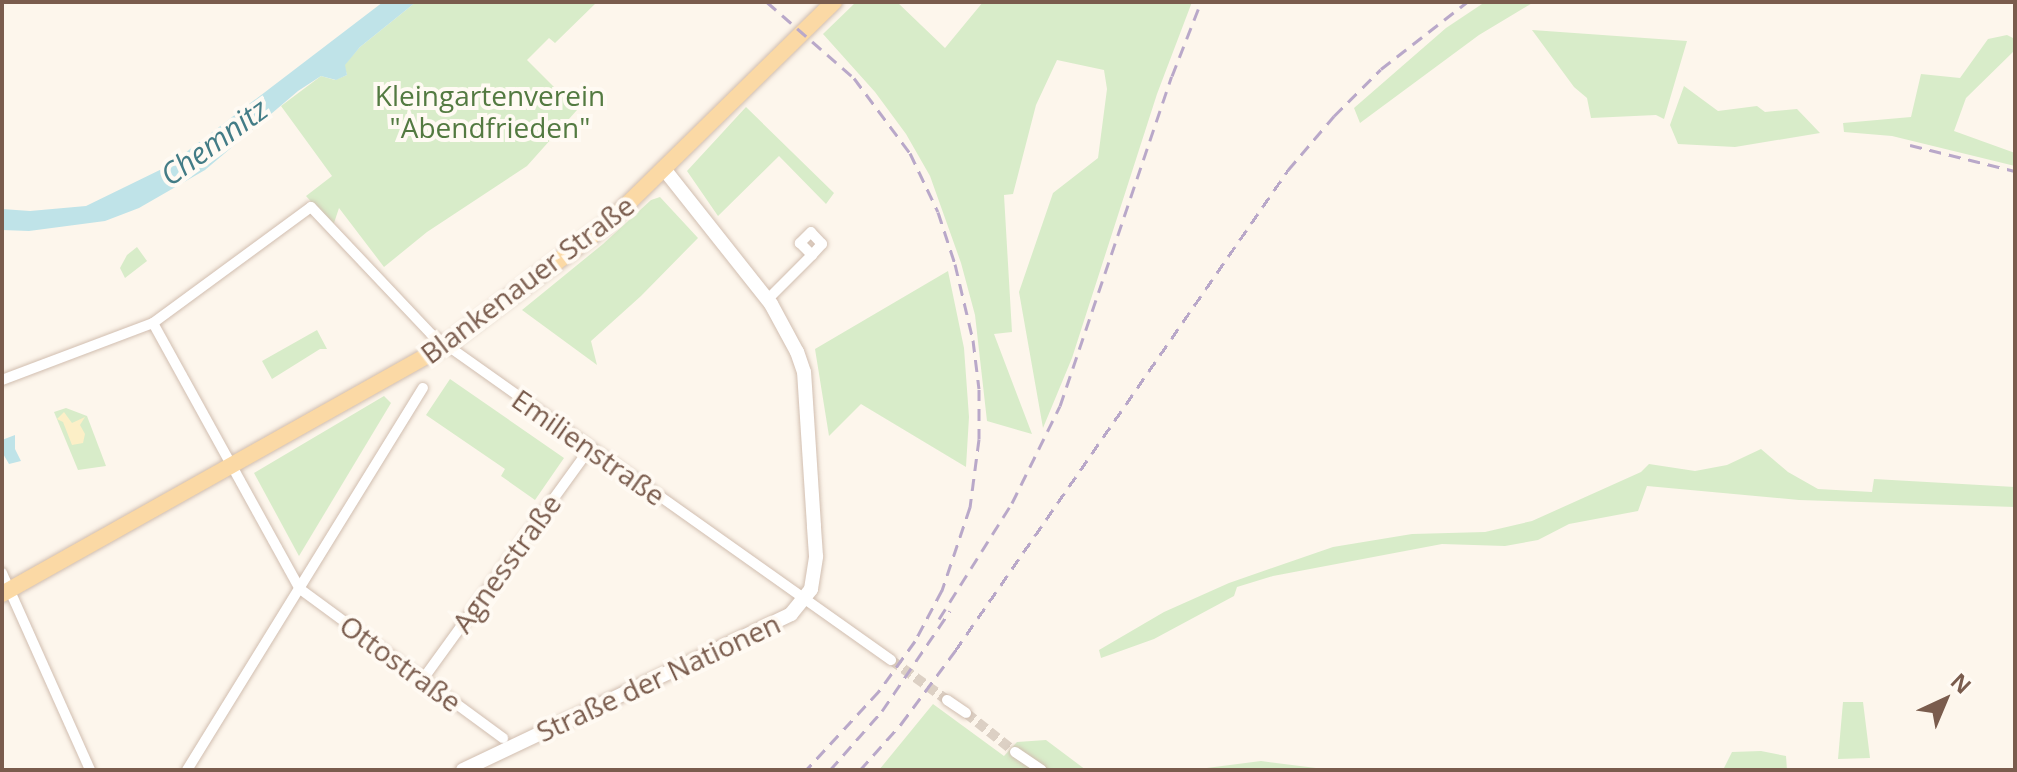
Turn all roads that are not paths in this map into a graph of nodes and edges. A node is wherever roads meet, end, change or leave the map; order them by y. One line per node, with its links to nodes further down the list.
1 (834, 2): 2 (main road, Blankenauer Straße)
2 (664, 169): 4 (main road); 6 (main road, Blankenauer Straße)
3 (812, 255): 4 (street)
4 (768, 299): 14 (main road)
5 (153, 323): 6 (street, Emilienstraße); 7 (street); 10 (street)
6 (446, 345): 9 (street, Emilienstraße); 10 (main road, Blankenauer Straße)
7 (2, 380)
8 (423, 388): 12 (street)
9 (590, 448): 14 (street, Emilienstraße); 16 (street, Agnesstraße)
10 (231, 466): 12 (street); 13 (main road, Blankenauer Straße)
11 (2, 573): 13 (street)
12 (300, 589): 16 (street, Ottostraße); 22 (street)
13 (5, 592): 21 (street)
14 (806, 599): 15 (street, Emilienstraße); 23 (main road, Straße der Nationen)
15 (891, 660)
16 (423, 679): 19 (street, Ottostraße)
17 (947, 700): 18 (street)
18 (966, 713)
19 (503, 738)
20 (1015, 752): 24 (street)
21 (90, 770)
22 (187, 770)
23 (463, 770)
24 (1042, 770)

